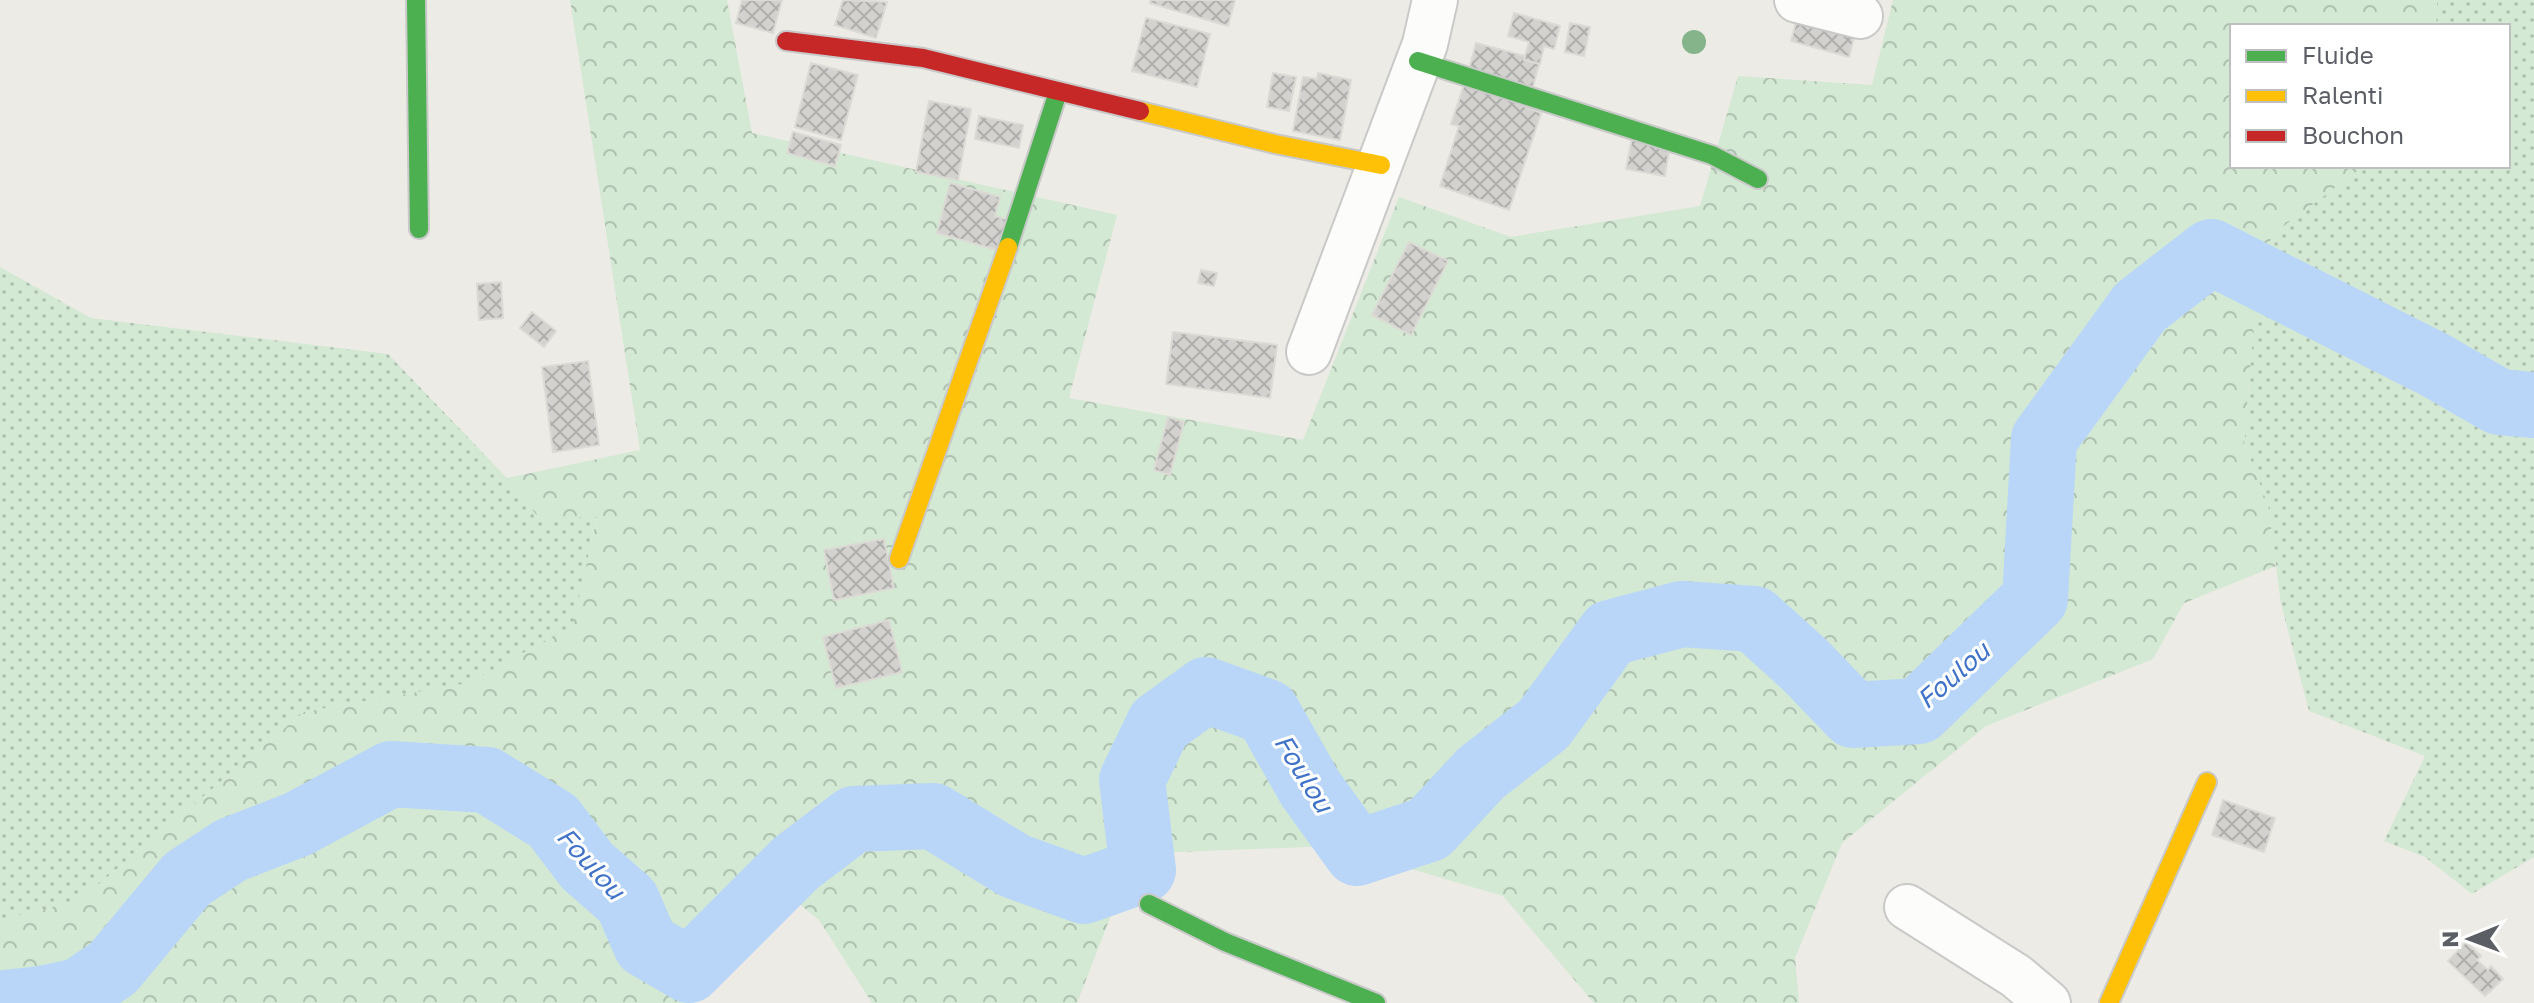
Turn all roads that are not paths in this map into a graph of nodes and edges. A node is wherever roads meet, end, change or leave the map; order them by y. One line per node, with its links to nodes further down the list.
1 (416, 0): 10 (street)
2 (1435, 0): 6 (street)
3 (1797, 0): 4 (street)
4 (1860, 16)
5 (786, 41): 7 (street)
6 (1418, 61): 8 (street); 9 (street)
7 (1058, 92): 8 (street); 12 (street)
8 (1381, 165): 11 (street)
9 (1758, 179)
10 (419, 229)
11 (1309, 352)
12 (899, 559)
13 (2207, 782): 18 (street)
14 (1149, 904): 16 (street)
15 (1907, 907): 17 (street)
16 (1376, 1003)
17 (2048, 1003)
18 (2109, 1003)

